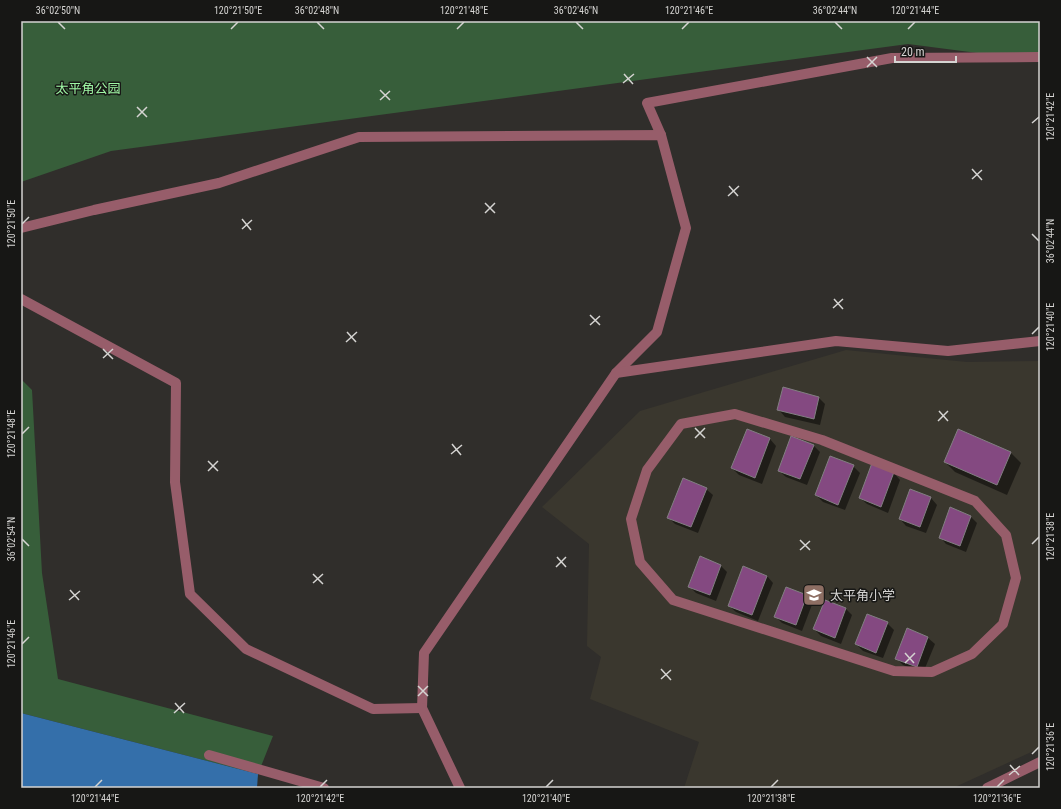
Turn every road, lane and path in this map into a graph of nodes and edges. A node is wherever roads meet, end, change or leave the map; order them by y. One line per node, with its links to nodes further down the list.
1 (1040, 57): 2 (street)
2 (662, 135): 3 (street); 6 (street)
3 (21, 228)
4 (21, 298): 8 (street)
5 (1040, 341): 6 (street)
6 (616, 373): 8 (street)
7 (673, 600): 7 (street)
8 (422, 708): 12 (street)
9 (209, 755): 11 (street)
10 (1040, 762): 13 (street)
11 (324, 788)
12 (460, 788)
13 (987, 788)

